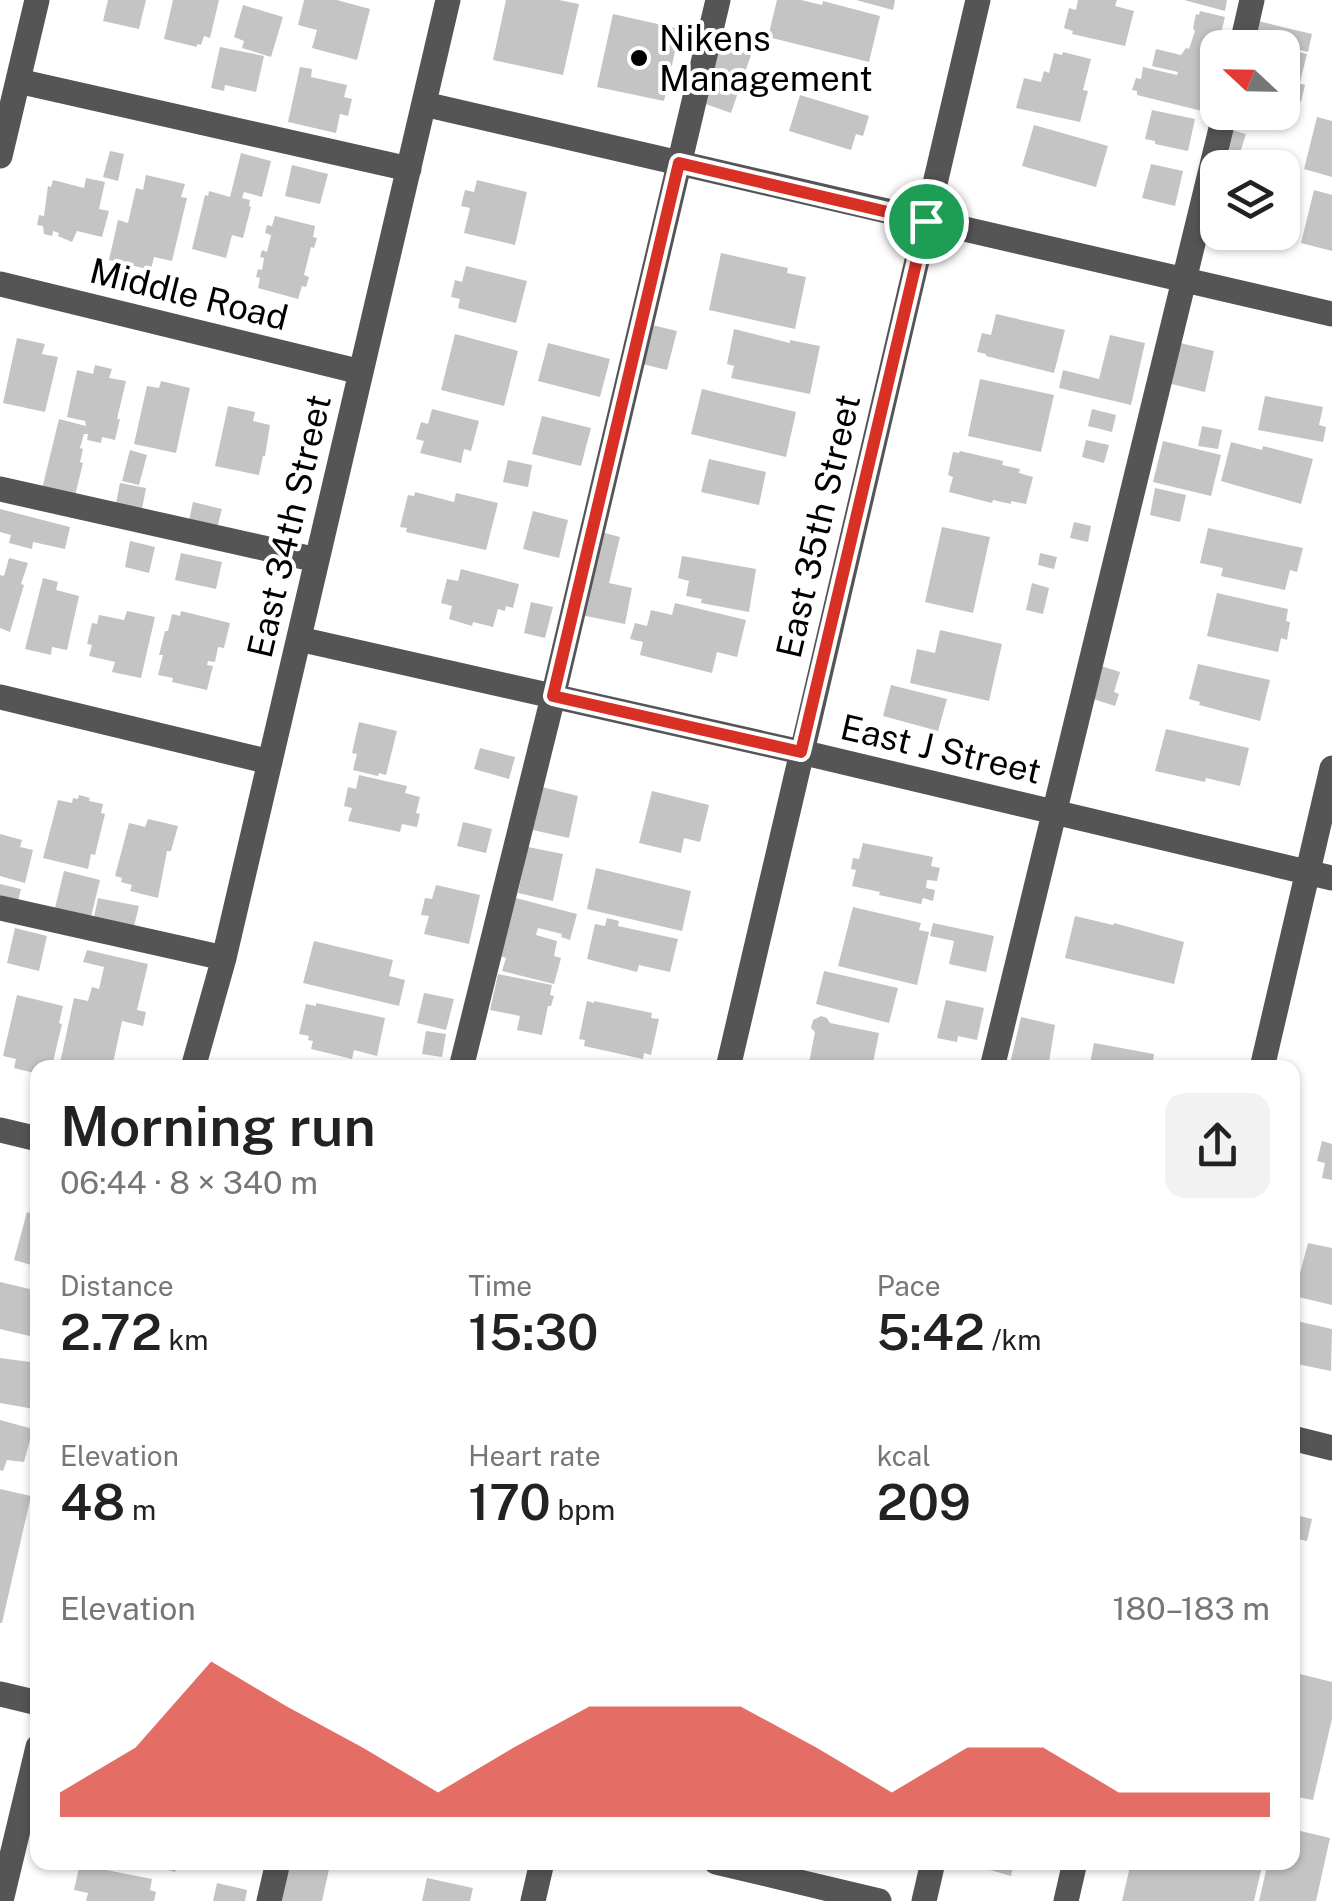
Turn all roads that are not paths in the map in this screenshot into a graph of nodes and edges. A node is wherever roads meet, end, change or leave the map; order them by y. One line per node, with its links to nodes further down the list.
1 (38, 0): 7 (street)
2 (448, 0): 8 (street, East 34th Street)
3 (718, 0): 11 (street)
4 (978, 0): 13 (street, East 35th Street)
5 (1252, 0): 6 (street)
6 (1245, 30)
7 (18, 82): 10 (street); 12 (street)
8 (424, 104): 11 (street); 12 (street, East 34th Street)
9 (1221, 130): 14 (street)
10 (0, 156)
11 (679, 163): 13 (street); 21 (street)
12 (409, 169): 17 (street, East 34th Street)
13 (926, 221): 14 (street); 23 (street, East 35th Street)
14 (1184, 280): 16 (street); 26 (street)
15 (0, 284): 17 (street, Middle Road)
16 (1332, 314)
17 (361, 372): 19 (street, East 34th Street)
18 (0, 489): 19 (street)
19 (317, 560): 20 (street, East 34th Street)
20 (298, 639): 21 (street, East J Street); 24 (street, East 34th Street)
21 (553, 696): 23 (street, East J Street); 31 (street)
22 (0, 697): 24 (street)
23 (801, 752): 26 (street, East J Street); 32 (street, East 35th Street)
24 (270, 762): 29 (street, East 34th Street)
25 (1332, 768): 27 (street)
26 (1054, 812): 27 (street, East J Street); 33 (street)
27 (1319, 876): 34 (street)
28 (0, 908): 29 (street)
29 (224, 958): 30 (street, East 34th Street)
30 (196, 1060)
31 (463, 1060)
32 (730, 1060)
33 (994, 1060)
34 (1264, 1060)
35 (0, 1130): 36 (street)
36 (30, 1137)
37 (1300, 1440): 38 (street)
38 (1332, 1448)
39 (0, 1694): 40 (street)
40 (30, 1702)
41 (30, 1780): 48 (street)
42 (276, 1870): 49 (street)
43 (540, 1870): 50 (street)
44 (741, 1870): 47 (street)
45 (931, 1870): 52 (street)
46 (1073, 1870): 53 (street)
47 (811, 1893): 51 (street)
48 (1, 1901)
49 (269, 1901)
50 (533, 1901)
51 (879, 1901)
52 (924, 1901)
53 (1066, 1901)

